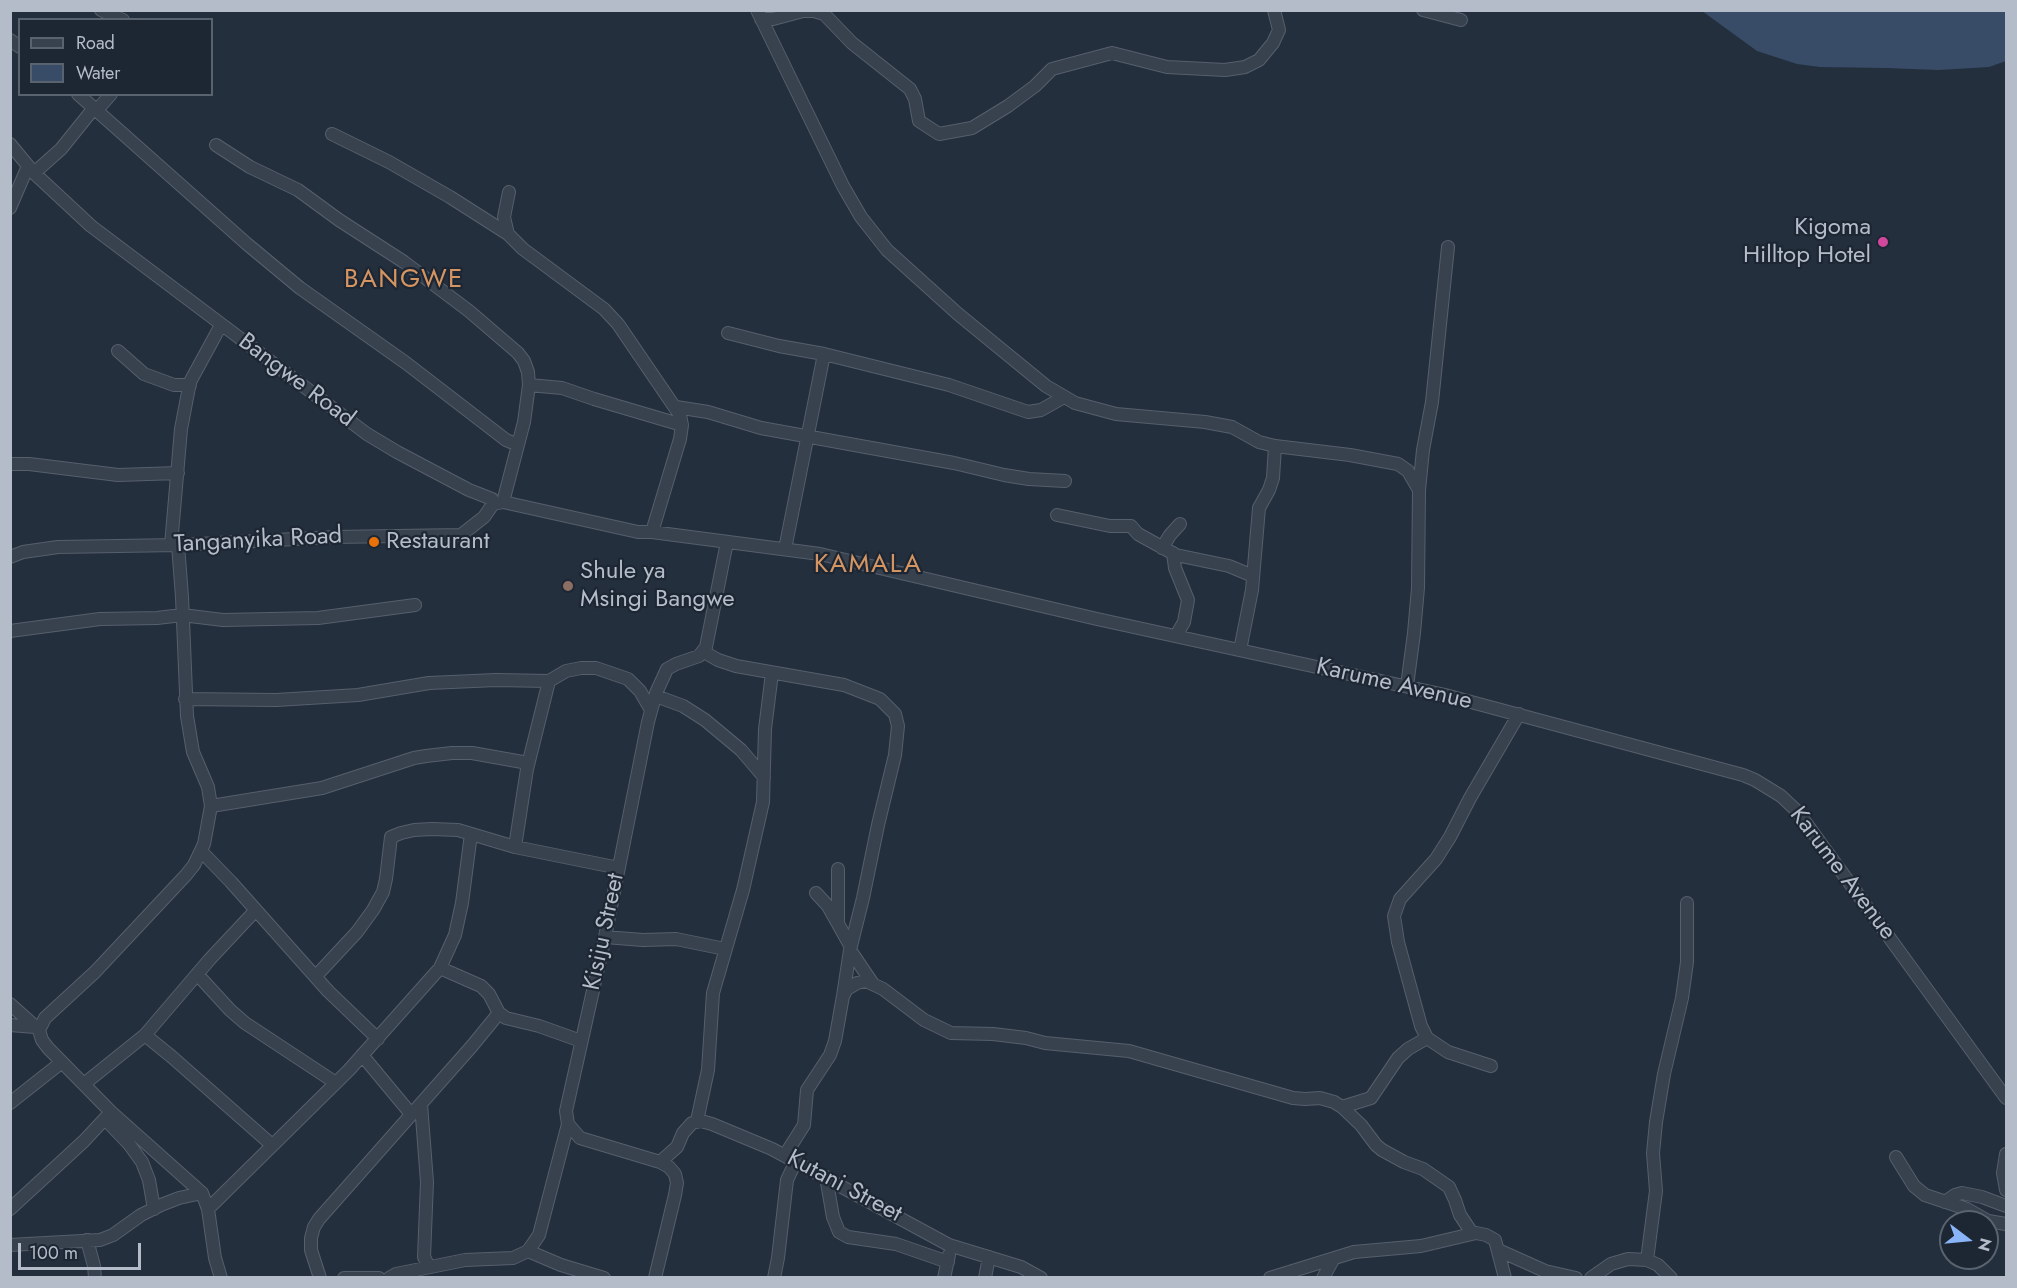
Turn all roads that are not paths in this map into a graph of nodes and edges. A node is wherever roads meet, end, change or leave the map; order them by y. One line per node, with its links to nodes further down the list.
1 (101, 10): 5 (street)
2 (1274, 10): 4 (street)
3 (1423, 10): 6 (street)
4 (759, 15): 24 (street)
5 (119, 18)
6 (1461, 20)
7 (80, 96): 9 (street)
8 (109, 96): 9 (street)
9 (96, 109): 13 (street); 28 (street)
10 (332, 134): 16 (street)
11 (10, 144): 13 (street, Bangwe Road)
12 (216, 145): 23 (street)
13 (31, 170): 15 (street); 18 (street, Bangwe Road)
14 (509, 192): 16 (street)
15 (10, 208)
16 (508, 234): 25 (street)
17 (1448, 247): 33 (street)
18 (221, 325): 22 (street); 34 (street, Bangwe Road)
19 (728, 333): 21 (street)
20 (118, 351): 22 (street)
21 (824, 354): 24 (street); 27 (street)
22 (190, 385): 31 (street)
23 (529, 385): 26 (street); 28 (street)
24 (1064, 397): 29 (street)
25 (676, 407): 26 (street); 27 (street)
26 (682, 425): 38 (street)
27 (808, 435): 32 (street); 41 (street)
28 (518, 445): 34 (street)
29 (1275, 446): 33 (street); 44 (street)
30 (10, 464): 31 (street)
31 (178, 473): 40 (street)
32 (1065, 481)
33 (1419, 490): 53 (street)
34 (498, 503): 37 (street, Bangwe Road); 40 (street, Tanganyika Road)
35 (1057, 515): 42 (street)
36 (1180, 524): 42 (street)
37 (628, 529): 38 (street, Karume Avenue)
38 (652, 532): 39 (street, Karume Avenue)
39 (727, 542): 41 (street, Karume Avenue); 50 (street)
40 (174, 545): 43 (street, Tanganyika Road); 46 (street)
41 (785, 549): 48 (street, Karume Avenue)
42 (1167, 551): 44 (street); 48 (street)
43 (10, 557)
44 (1253, 576): 49 (street)
45 (415, 605): 46 (street)
46 (182, 615): 47 (street); 55 (street)
47 (10, 631)
48 (1176, 636): 49 (street, Karume Avenue)
49 (1240, 650): 53 (street, Karume Avenue)
50 (704, 652): 51 (street); 54 (street, Kisiju Street)
51 (772, 672): 59 (street); 72 (street)
52 (549, 681): 55 (street); 56 (street); 58 (street)
53 (1407, 687): 57 (street, Karume Avenue)
54 (656, 696): 56 (street, Kisiju Street); 59 (street)
55 (185, 699): 60 (street)
56 (651, 710): 64 (street, Kisiju Street)
57 (1518, 714): 83 (street); 91 (street, Karume Avenue)
58 (528, 763): 60 (street); 62 (street)
59 (764, 777): 71 (street)
60 (211, 806): 63 (street)
61 (471, 834): 62 (street); 73 (street); 75 (street)
62 (515, 847): 64 (street)
63 (201, 851): 68 (street); 81 (street)
64 (619, 868): 70 (street, Kisiju Street)
65 (838, 869): 69 (street)
66 (816, 893): 69 (street)
67 (1688, 903): 121 (street)
68 (255, 911): 74 (street); 75 (street)
69 (838, 923): 72 (street)
70 (605, 937): 71 (street); 85 (street, Kisiju Street)
71 (725, 949): 97 (street)
72 (850, 949): 76 (street); 77 (street)
73 (440, 968): 79 (street); 84 (street)
74 (197, 974): 82 (street); 89 (street)
75 (316, 976): 84 (street)
76 (873, 984): 77 (street); 94 (street)
77 (842, 1000): 102 (street)
78 (10, 1004): 81 (street)
79 (499, 1012): 85 (street); 93 (street)
80 (10, 1025): 81 (street)
81 (37, 1028): 87 (street)
82 (145, 1035): 90 (street); 99 (street)
83 (1427, 1038): 88 (street); 94 (street)
84 (378, 1039): 86 (street)
85 (581, 1041): 98 (street, Kisiju Street)
86 (362, 1055): 89 (street); 95 (street)
87 (63, 1062): 90 (street); 92 (street)
88 (1491, 1066)
89 (336, 1083): 99 (street)
90 (84, 1084): 96 (street)
91 (2007, 1098)
92 (10, 1103)
93 (421, 1104): 95 (street); 122 (street)
94 (1342, 1107): 113 (street)
95 (411, 1114): 126 (street)
96 (108, 1115): 106 (street); 109 (street); 110 (street)
97 (697, 1121): 102 (street, Kutani Street); 103 (street)
98 (568, 1124): 103 (street); 118 (street, Kisiju Street)
99 (272, 1145): 111 (street)
100 (2007, 1155): 105 (street)
101 (1896, 1157): 107 (street)
102 (790, 1158): 104 (street, Kutani Street); 132 (street)
103 (660, 1162): 131 (street)
104 (826, 1177): 116 (street, Kutani Street); 123 (street)
105 (2007, 1190)
106 (202, 1193): 110 (street); 111 (street)
107 (1945, 1202): 108 (street); 112 (street)
108 (2007, 1206)
109 (10, 1209)
110 (153, 1209): 114 (street)
111 (208, 1209): 125 (street)
112 (2007, 1224)
113 (1472, 1233): 117 (street); 120 (street)
114 (87, 1240): 115 (street); 124 (street)
115 (10, 1245)
116 (949, 1245): 119 (street, Kutani Street); 123 (street)
117 (1498, 1250): 138 (street); 139 (street)
118 (528, 1251): 122 (street); 130 (street)
119 (989, 1257): 134 (street); 135 (street, Kutani Street)
120 (1334, 1258): 136 (street); 137 (street)
121 (1647, 1260): 140 (street); 141 (street)
122 (427, 1262): 129 (street)
123 (948, 1262): 133 (street)
124 (95, 1278)
125 (221, 1278)
126 (320, 1278)
127 (344, 1278): 128 (street)
128 (379, 1278)
129 (389, 1278)
130 (604, 1278)
131 (655, 1278)
132 (774, 1278)
133 (944, 1278)
134 (985, 1278)
135 (1041, 1278)
136 (1269, 1278)
137 (1323, 1278)
138 (1505, 1278)
139 (1576, 1278)
140 (1591, 1278)
141 (1671, 1278)

